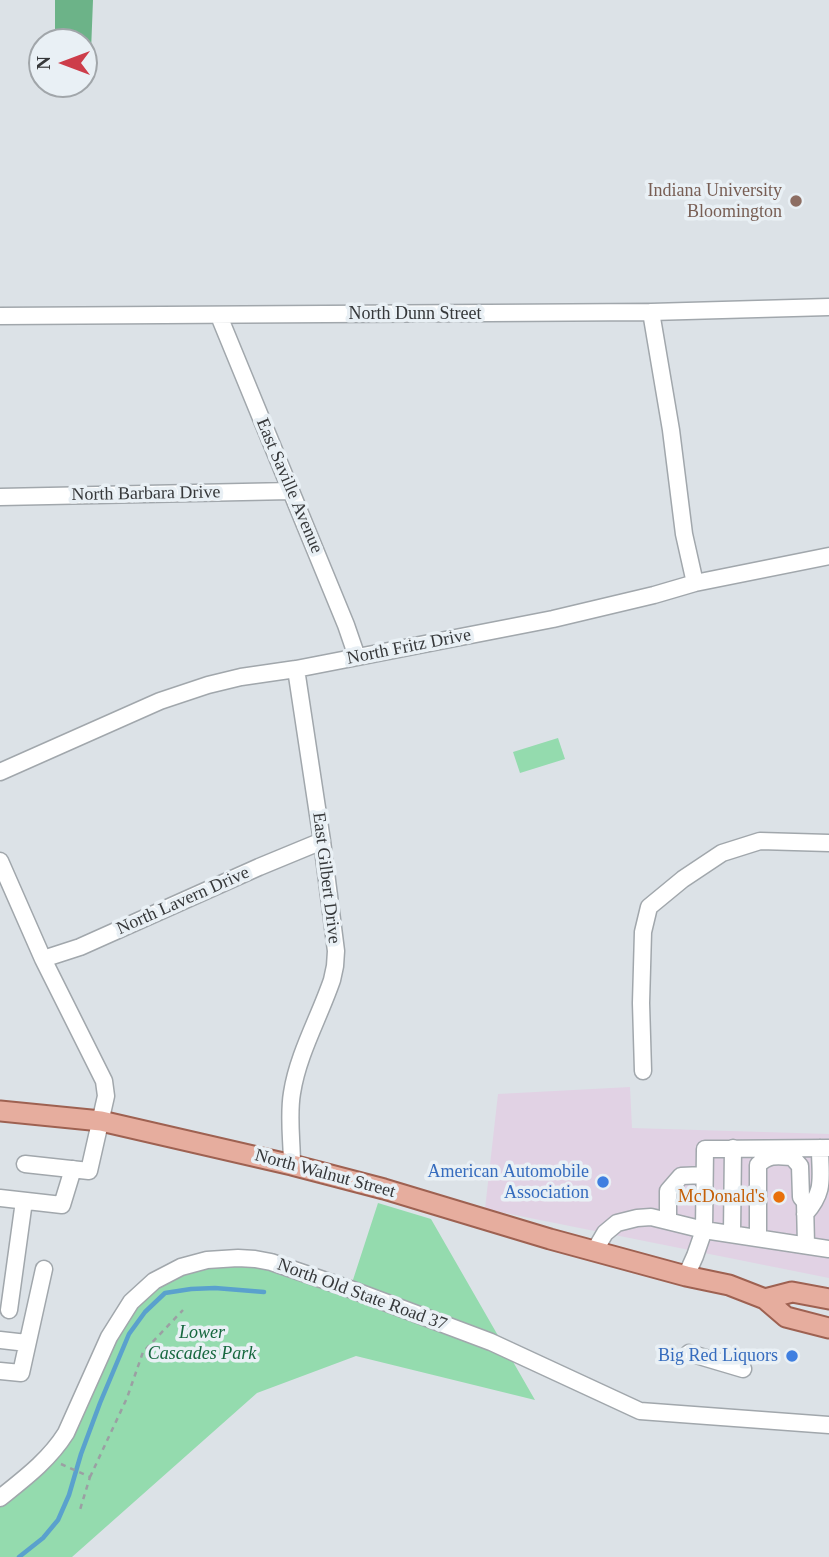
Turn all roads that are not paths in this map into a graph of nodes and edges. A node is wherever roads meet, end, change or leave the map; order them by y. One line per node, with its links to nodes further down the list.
1 (829, 307): 2 (street, North Dunn Street)
2 (650, 312): 4 (street, North Dunn Street); 8 (street)
3 (0, 316): 4 (street, North Dunn Street)
4 (219, 316): 5 (street, East Saville Avenue)
5 (291, 491): 6 (street, North Barbara Drive); 9 (street, East Saville Avenue)
6 (0, 497)
7 (829, 556): 8 (street, North Fritz Drive)
8 (695, 583): 9 (street, North Fritz Drive)
9 (357, 657): 10 (street, North Fritz Drive)
10 (296, 669): 11 (street, North Fritz Drive); 12 (street, East Gilbert Drive)
11 (0, 772)
12 (322, 841): 15 (street, North Lavern Drive); 22 (street, East Gilbert Drive)
13 (829, 843): 16 (street)
14 (0, 861): 15 (street)
15 (43, 960): 18 (street)
16 (643, 1071)
17 (0, 1111): 18 (main road, North Walnut Street)
18 (101, 1121): 22 (main road, North Walnut Street); 23 (street)
19 (733, 1148): 20 (street); 24 (street); 27 (street)
20 (824, 1148): 28 (street)
21 (24, 1164): 23 (street)
22 (292, 1165): 36 (main road, North Walnut Street)
23 (73, 1169): 26 (street)
24 (704, 1175): 30 (street); 31 (street)
25 (0, 1198): 26 (street)
26 (24, 1201): 41 (street)
27 (732, 1202): 29 (street); 32 (street)
28 (805, 1208): 29 (street); 34 (street)
29 (758, 1211): 33 (street)
30 (668, 1221): 31 (street); 36 (street)
31 (704, 1230): 32 (street); 38 (street)
32 (732, 1233): 33 (street)
33 (758, 1238): 34 (street)
34 (806, 1245): 35 (street)
35 (829, 1249)
36 (595, 1250): 38 (main road, North Walnut Street)
37 (44, 1269): 42 (street)
38 (686, 1276): 39 (main road, North Walnut Street)
39 (765, 1299): 40 (main road); 43 (main road, North Walnut Street)
40 (829, 1299)
41 (4, 1310): 42 (street)
42 (34, 1314): 45 (street)
43 (829, 1328)
44 (0, 1340): 45 (street)
45 (27, 1343): 48 (street)
46 (689, 1353): 47 (street)
47 (743, 1369)
48 (0, 1371)
49 (829, 1425): 50 (street, North Old State Road 37)
50 (0, 1498)

